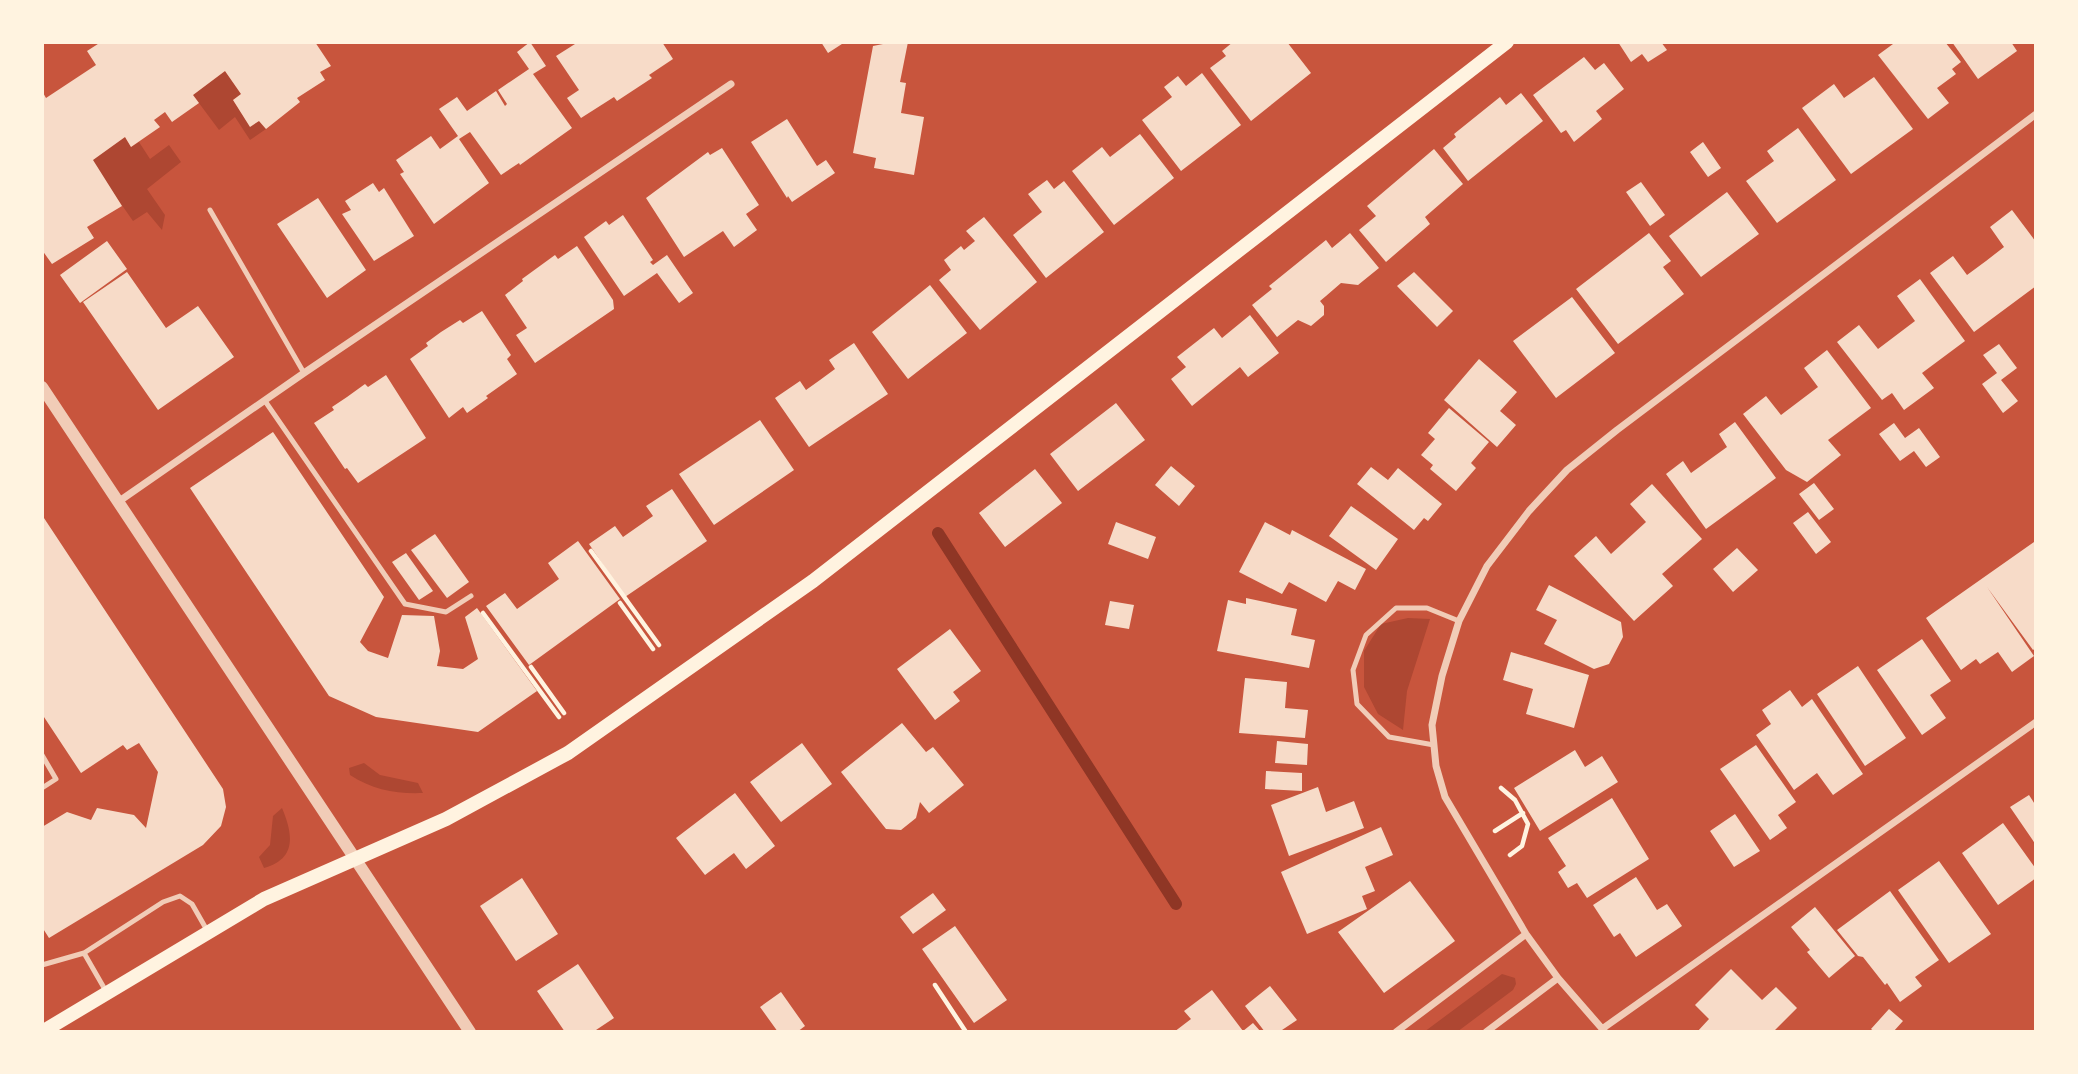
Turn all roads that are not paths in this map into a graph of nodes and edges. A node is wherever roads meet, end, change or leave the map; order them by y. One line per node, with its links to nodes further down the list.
1 (1507, 42): 15 (main road)
2 (731, 84): 5 (street)
3 (2036, 114): 10 (street)
4 (210, 210): 5 (lane)
5 (304, 373): 7 (street)
6 (42, 387): 8 (street)
7 (265, 401): 8 (street); 9 (lane)
8 (118, 502): 15 (street)
9 (471, 596)
10 (1459, 621): 12 (street); 12 (lane)
11 (2036, 722): 22 (street)
12 (1434, 745): 17 (street)
13 (42, 755): 14 (lane)
14 (42, 788)
15 (357, 859): 16 (main road); 24 (street)
16 (208, 932): 18 (lane); 21 (main road)
17 (1526, 934): 20 (street); 25 (street)
18 (84, 953): 19 (lane); 21 (lane)
19 (42, 965)
20 (1558, 978): 22 (street); 26 (street)
21 (107, 993): 23 (main road)
22 (1604, 1031)
23 (42, 1032)
24 (470, 1032)
25 (1396, 1032)
26 (1486, 1032)

